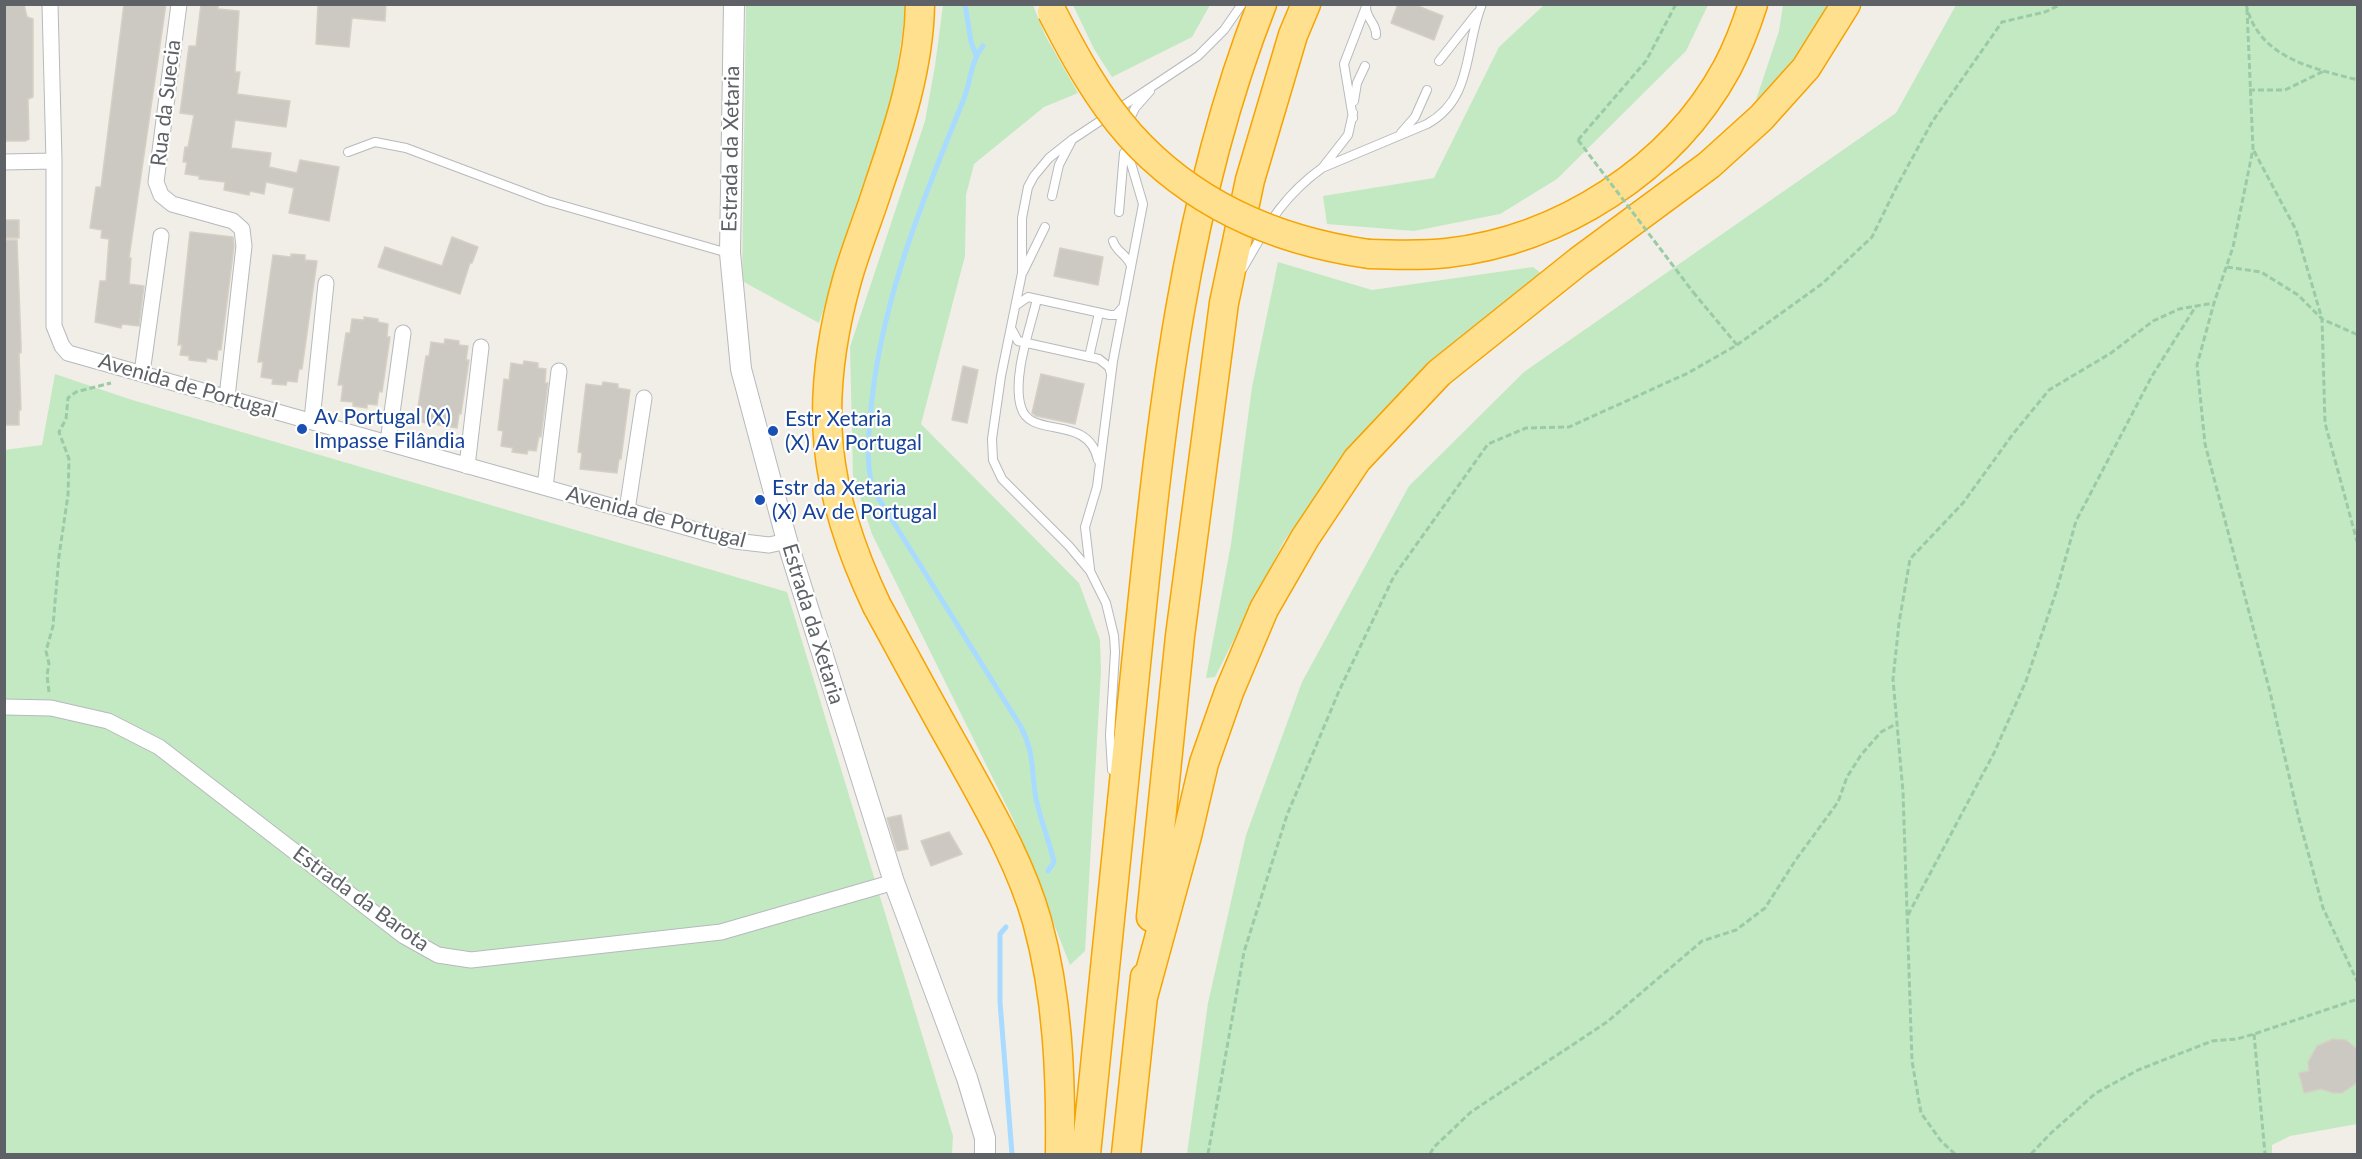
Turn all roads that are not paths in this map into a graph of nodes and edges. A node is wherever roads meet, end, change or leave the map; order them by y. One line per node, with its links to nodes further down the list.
1 (50, 4): 23 (street, Avenida de Portugal)
2 (179, 4): 48 (street, Rua da Suecia)
3 (734, 4): 31 (street, Estrada da Xetaria)
4 (920, 4): 65 (highway)
5 (1242, 4): 16 (lane)
6 (1262, 4): 61 (highway)
7 (1306, 4): 36 (highway)
8 (1754, 4): 11 (highway, bridge)
9 (1846, 4): 63 (highway)
10 (1367, 5): 13 (lane); 18 (lane)
11 (1050, 8)
12 (1480, 8): 14 (lane); 19 (lane)
13 (1376, 35)
14 (1439, 61)
15 (1365, 66): 18 (lane)
16 (1159, 81): 20 (lane); 21 (lane)
17 (1427, 90): 19 (lane)
18 (1353, 118): 25 (lane)
19 (1395, 138): 25 (lane)
20 (1073, 139): 26 (lane); 33 (lane)
21 (1124, 140): 27 (lane); 32 (lane)
22 (348, 152): 31 (lane)
23 (54, 161): 24 (street); 46 (street, Avenida de Portugal)
24 (4, 162)
25 (1322, 168): 36 (lane)
26 (1052, 196)
27 (1119, 212)
28 (1045, 227): 33 (lane)
29 (161, 236): 46 (street)
30 (1113, 241): 32 (lane)
31 (730, 253): 56 (street, Estrada da Xetaria)
32 (1131, 267): 38 (lane)
33 (1022, 273): 37 (lane)
34 (326, 283): 50 (street)
35 (1037, 299): 37 (lane); 39 (lane); 42 (lane)
36 (1224, 303): 63 (highway)
37 (1017, 305): 40 (lane)
38 (1124, 306): 39 (lane); 47 (lane)
39 (1099, 313): 44 (lane)
40 (1011, 328): 42 (lane); 57 (lane)
41 (403, 333): 51 (street)
42 (1026, 343): 44 (lane); 53 (lane)
43 (481, 347): 52 (street)
44 (1089, 357): 47 (lane)
45 (559, 371): 54 (street)
46 (142, 373): 48 (street, Avenida de Portugal)
47 (1112, 379): 53 (lane)
48 (227, 397): 50 (street, Avenida de Portugal)
49 (644, 398): 55 (street)
50 (312, 420): 51 (street, Avenida de Portugal)
51 (388, 442): 52 (street, Avenida de Portugal)
52 (467, 466): 54 (street, Avenida de Portugal)
53 (1099, 467): 57 (lane)
54 (545, 487): 55 (street, Avenida de Portugal)
55 (627, 510): 56 (street, Avenida de Portugal)
56 (787, 541): 62 (street, Estrada da Xetaria)
57 (1090, 571): 59 (lane)
58 (4, 707): 62 (street, Estrada da Barota)
59 (1113, 780)
60 (1114, 791): 61 (lane)
61 (1118, 847): 66 (highway)
62 (894, 882): 64 (street, Estrada da Xetaria)
63 (1143, 997): 67 (highway)
64 (986, 1155)
65 (1060, 1155)
66 (1086, 1155)
67 (1126, 1155)

